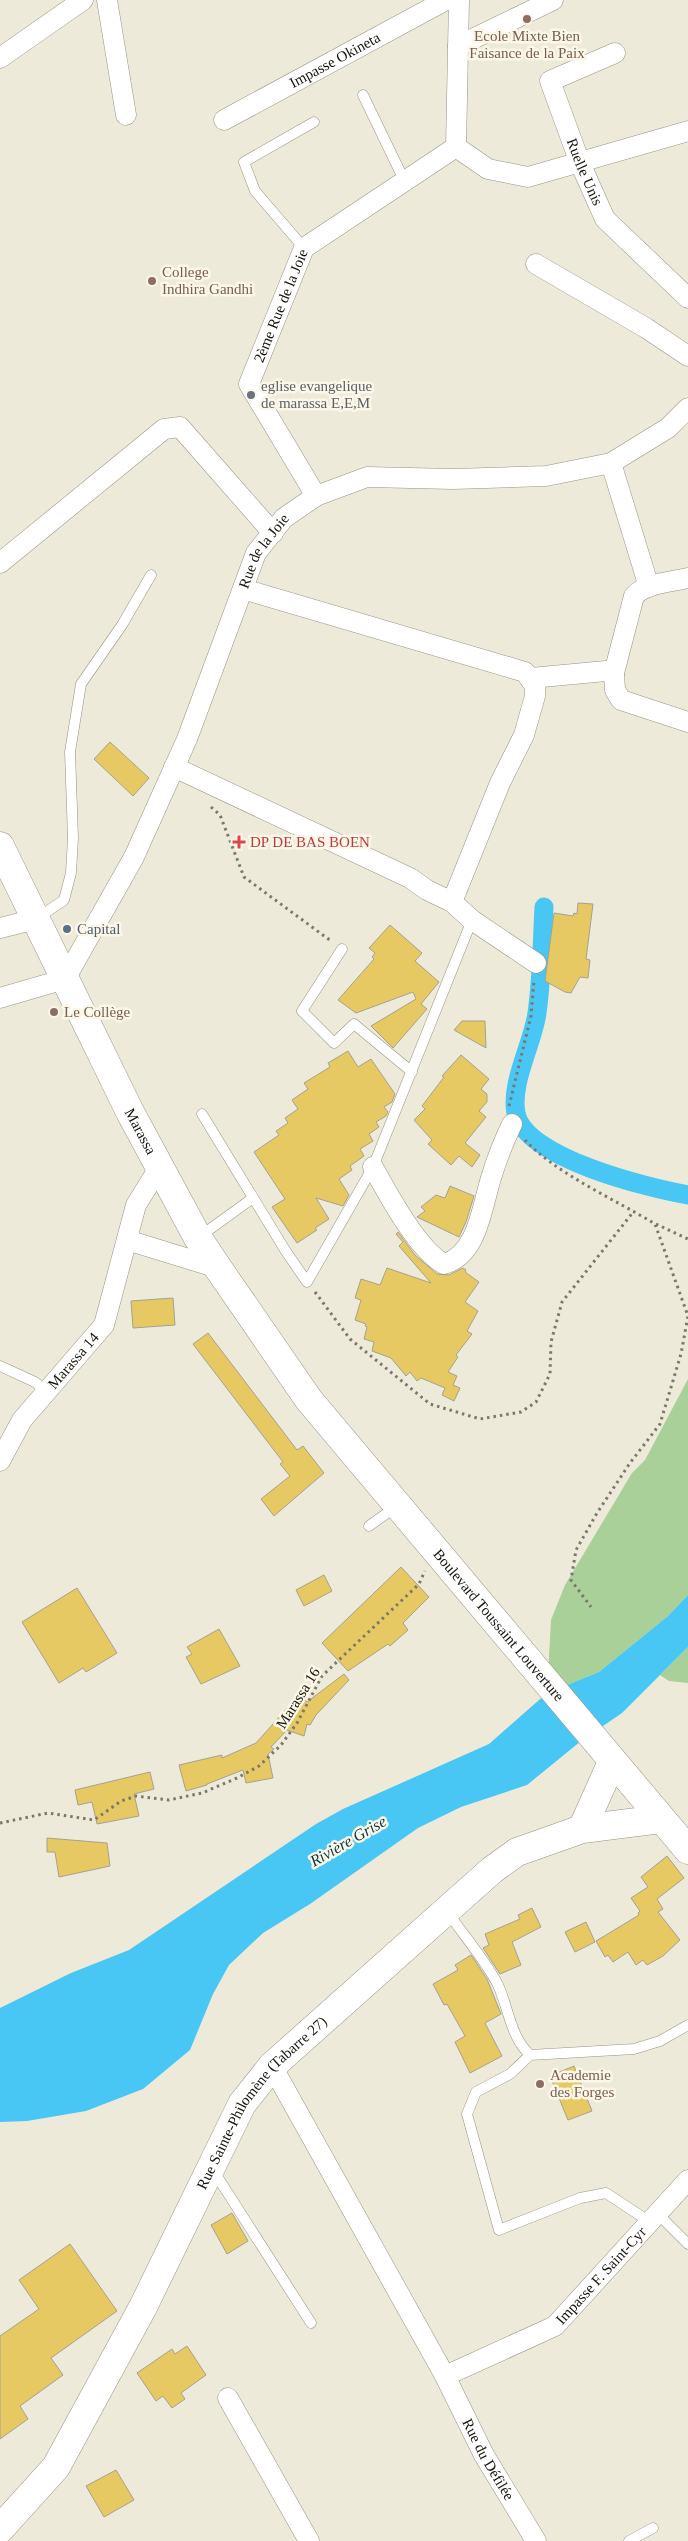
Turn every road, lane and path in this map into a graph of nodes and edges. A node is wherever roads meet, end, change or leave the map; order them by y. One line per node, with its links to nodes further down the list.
1 (83, 0): 8 (street)
2 (107, 0): 10 (street)
3 (446, 0): 11 (street, Impasse Okineta)
4 (459, 0): 6 (street)
5 (554, 0): 6 (street)
6 (458, 46): 14 (street)
7 (615, 53): 15 (street, Ruelle Unis)
8 (0, 58)
9 (363, 95): 16 (lane)
10 (126, 115)
11 (224, 120)
12 (314, 122): 17 (lane)
13 (688, 131): 15 (street)
14 (456, 147): 15 (street); 16 (street, 2ème Rue de la Joie)
15 (580, 163): 19 (street, Ruelle Unis)
16 (405, 182): 17 (street, 2ème Rue de la Joie)
17 (304, 248): 23 (street, 2ème Rue de la Joie)
18 (536, 264): 20 (street)
19 (688, 298)
20 (688, 356)
21 (688, 408): 22 (street, Rue de la Joie)
22 (611, 463): 23 (street, Rue de la Joie); 28 (street)
23 (316, 496): 24 (street, Rue de la Joie)
24 (273, 533): 25 (street); 29 (street, Rue de la Joie)
25 (0, 563)
26 (151, 575): 37 (lane)
27 (688, 578): 28 (street)
28 (649, 587): 30 (street)
29 (243, 589): 31 (street); 33 (street, Rue de la Joie)
30 (614, 672): 31 (street); 32 (street)
31 (531, 678): 36 (street)
32 (688, 722)
33 (174, 768): 36 (street); 42 (street, Rue de la Joie)
34 (207, 803): 40 (path)
35 (0, 846): 37 (main road, Marassa)
36 (452, 902): 38 (street)
37 (36, 919): 39 (street); 42 (main road, Marassa)
38 (472, 920): 41 (street); 44 (lane)
39 (0, 928)
40 (342, 949): 44 (lane)
41 (536, 962): 46 (path)
42 (65, 979): 43 (street); 48 (main road, Marassa)
43 (0, 998)
44 (412, 1072): 47 (lane)
45 (202, 1114): 49 (lane)
46 (512, 1124): 47 (street); 50 (path)
47 (372, 1167): 56 (lane)
48 (159, 1168): 52 (main road, Marassa); 54 (street, Marassa 14)
49 (253, 1198): 52 (lane); 56 (lane)
50 (634, 1211): 51 (path); 56 (path)
51 (655, 1224): 53 (path); 64 (path)
52 (198, 1238): 55 (main road, Marassa)
53 (688, 1239)
54 (127, 1240): 55 (street); 58 (street, Marassa 14)
55 (218, 1268): 59 (main road, Marassa)
56 (307, 1282)
57 (0, 1366): 58 (lane)
58 (46, 1392): 60 (street, Marassa 14)
59 (309, 1400): 61 (main road, Boulevard Toussaint Louverture)
60 (0, 1461)
61 (397, 1506): 62 (lane); 63 (main road, Boulevard Toussaint Louverture)
62 (369, 1526)
63 (436, 1550): 65 (main road, Boulevard Toussaint Louverture); 67 (path, Marassa 16)
64 (591, 1607)
65 (609, 1759): 66 (main road, Boulevard Toussaint Louverture); 68 (main road)
66 (661, 1819): 68 (main road, Rue Sainte-Philomène (Tabarre 27)); 69 (main road, Boulevard Toussaint Louverture)
67 (0, 1823)
68 (582, 1829): 70 (main road, Rue Sainte-Philomène (Tabarre 27))
69 (688, 1850)
70 (446, 1910): 72 (lane); 73 (main road, Rue Sainte-Philomène (Tabarre 27))
71 (688, 2025): 72 (lane)
72 (530, 2055): 76 (lane)
73 (272, 2066): 74 (main road, Rue Sainte-Philomène (Tabarre 27)); 79 (street, Rue du Défilée)
74 (211, 2167): 78 (lane); 82 (main road, Rue Sainte-Philomène (Tabarre 27))
75 (688, 2180): 76 (street, Impasse F. Saint-Cyr)
76 (654, 2218): 77 (lane); 79 (street, Impasse F. Saint-Cyr)
77 (688, 2244)
78 (311, 2323)
79 (444, 2376): 84 (street, Rue du Défilée)
80 (228, 2398): 83 (street)
81 (653, 2528): 85 (lane)
82 (0, 2529)
83 (309, 2541)
84 (536, 2541)
85 (629, 2541)

